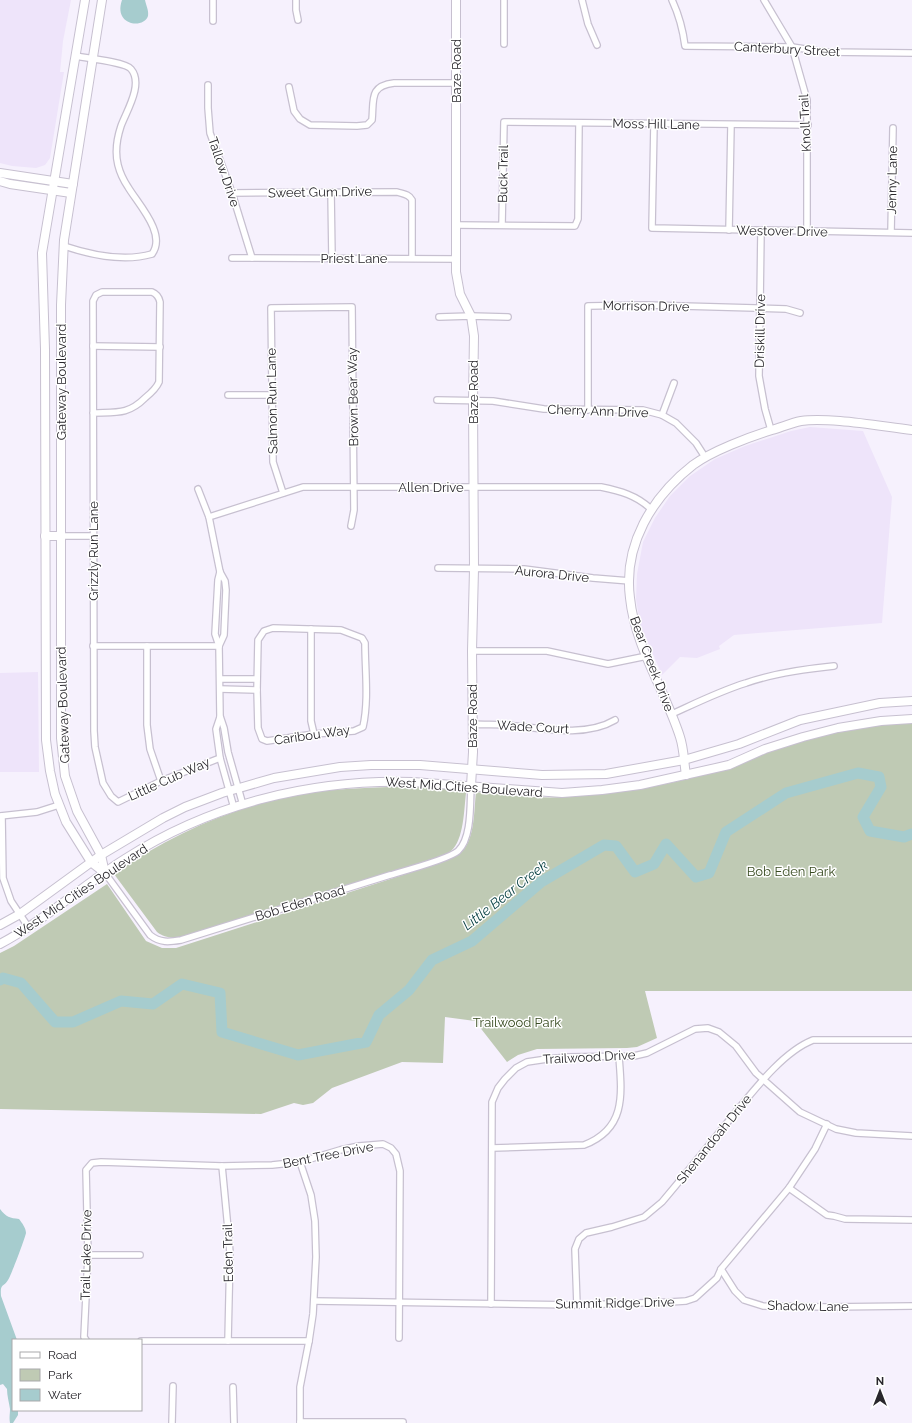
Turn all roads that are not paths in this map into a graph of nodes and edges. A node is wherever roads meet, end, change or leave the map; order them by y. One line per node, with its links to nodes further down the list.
1 (85, 0): 16 (street, Gateway Boulevard)
2 (102, 0): 17 (street, Gateway Boulevard)
3 (213, 0): 11 (street)
4 (296, 0): 10 (street)
5 (456, 0): 18 (street, Baze Road)
6 (504, 0): 12 (street)
7 (582, 0): 13 (street)
8 (672, 0): 14 (street, Canterbury Street)
9 (764, 0): 14 (street, Knoll Trail)
10 (298, 20)
11 (213, 21)
12 (504, 44)
13 (597, 45)
14 (792, 47): 15 (street, Canterbury Street); 25 (street, Knoll Trail)
15 (912, 53)
16 (75, 56): 17 (street); 29 (street, Gateway Boulevard)
17 (93, 59): 30 (street, Gateway Boulevard); 42 (street)
18 (456, 83): 20 (street); 35 (street, Baze Road)
19 (208, 85): 33 (street, Tallow Drive)
20 (289, 87)
21 (504, 122): 22 (street, Moss Hill Lane); 36 (street, Buck Trail)
22 (580, 123): 23 (street, Moss Hill Lane); 36 (street)
23 (654, 124): 24 (street, Moss Hill Lane); 37 (street, Westover Drive)
24 (731, 125): 25 (street, Moss Hill Lane); 37 (street)
25 (808, 125): 39 (street, Knoll Trail)
26 (893, 128): 40 (street, Jenny Lane)
27 (0, 173): 29 (street)
28 (0, 181): 31 (street)
29 (55, 182): 30 (street); 31 (street, Gateway Boulevard)
30 (73, 184): 34 (street, Gateway Boulevard)
31 (53, 191): 34 (street); 74 (street, Gateway Boulevard)
32 (331, 192): 33 (street, Sweet Gum Drive); 45 (street); 46 (street, Sweet Gum Drive)
33 (232, 193): 44 (street, Tallow Drive)
34 (71, 194): 42 (street, Gateway Boulevard)
35 (456, 225): 36 (street); 47 (street, Baze Road)
36 (502, 226)
37 (729, 230): 38 (street, Westover Drive)
38 (761, 231): 39 (street, Westover Drive); 49 (street, Driskill Drive)
39 (807, 231): 40 (street, Westover Drive)
40 (891, 232): 41 (street, Westover Drive)
41 (912, 233)
42 (64, 246): 75 (street, Gateway Boulevard)
43 (232, 258): 44 (street, Priest Lane)
44 (252, 258): 45 (street, Priest Lane)
45 (332, 258): 46 (street, Priest Lane)
46 (412, 258): 47 (street, Priest Lane)
47 (456, 259): 51 (street, Baze Road)
48 (271, 308): 58 (street, Salmon Run Lane); 67 (street, Brown Bear Way)
49 (760, 309): 50 (street); 61 (street, Morrison Drive); 64 (street, Driskill Drive)
50 (800, 313)
51 (471, 316): 52 (street); 53 (street); 60 (street, Baze Road)
52 (439, 317)
53 (508, 317)
54 (93, 346): 55 (street); 55 (street, Grizzly Run Lane); 62 (street, Grizzly Run Lane)
55 (160, 347): 62 (street)
56 (674, 383): 63 (street)
57 (228, 395): 58 (street)
58 (272, 395): 70 (street, Salmon Run Lane)
59 (437, 400): 60 (street, Cherry Ann Drive)
60 (473, 400): 61 (street, Cherry Ann Drive); 68 (street, Baze Road)
61 (588, 410): 63 (street, Cherry Ann Drive)
62 (93, 413): 76 (street, Grizzly Run Lane)
63 (662, 415): 66 (street, Cherry Ann Drive)
64 (771, 430): 65 (street, Bear Creek Drive); 66 (street, Bear Creek Drive)
65 (912, 430)
66 (705, 457): 71 (street, Bear Creek Drive)
67 (354, 487): 68 (street, Allen Drive); 70 (street, Allen Drive); 73 (street, Brown Bear Way)
68 (473, 487): 71 (street, Allen Drive); 78 (street, Baze Road)
69 (198, 489): 72 (street)
70 (283, 493): 72 (street, Allen Drive)
71 (651, 509): 80 (street, Bear Creek Drive)
72 (210, 517): 79 (street)
73 (351, 526)
74 (45, 536): 75 (street); 108 (street, Gateway Boulevard)
75 (61, 536): 76 (street); 112 (street, Gateway Boulevard)
76 (93, 536): 82 (street, Grizzly Run Lane)
77 (438, 568): 78 (street, Aurora Drive)
78 (474, 569): 80 (street, Aurora Drive); 85 (street, Baze Road)
79 (220, 572): 84 (street); 84 (street)
80 (630, 581): 86 (street, Bear Creek Drive)
81 (311, 629): 89 (street); 98 (street); 98 (street, Caribou Way)
82 (93, 646): 83 (street); 107 (street, Grizzly Run Lane)
83 (147, 646): 84 (street); 103 (street)
84 (219, 646): 88 (street)
85 (472, 651): 86 (street); 97 (street, Baze Road)
86 (646, 656): 93 (street, Bear Creek Drive)
87 (834, 666): 93 (street)
88 (220, 679): 89 (street); 90 (street)
89 (257, 679): 91 (street)
90 (220, 689): 91 (street); 94 (street)
91 (257, 690): 98 (street, Caribou Way)
92 (912, 700): 100 (street, West Mid Cities Boulevard)
93 (672, 714): 100 (street, Bear Creek Drive)
94 (220, 716): 99 (street); 105 (street)
95 (912, 719): 102 (street, West Mid Cities Boulevard)
96 (615, 720): 97 (street, Wade Court)
97 (472, 724): 101 (street, Baze Road)
98 (314, 734)
99 (220, 758): 103 (street, Little Cub Way); 106 (street)
100 (684, 760): 101 (street, West Mid Cities Boulevard); 102 (street, Bear Creek Drive)
101 (472, 770): 104 (street, Baze Road); 105 (street, West Mid Cities Boulevard)
102 (686, 775): 104 (street, West Mid Cities Boulevard)
103 (161, 781): 107 (street, Little Cub Way)
104 (471, 786): 109 (street, West Mid Cities Boulevard); 114 (street, Bob Eden Road)
105 (238, 788): 106 (street, West Mid Cities Boulevard); 109 (street)
106 (229, 791): 110 (street); 112 (street, West Mid Cities Boulevard)
107 (118, 802)
108 (59, 805): 111 (street); 113 (street, Gateway Boulevard)
109 (243, 805): 110 (street, West Mid Cities Boulevard)
110 (234, 808): 114 (street, West Mid Cities Boulevard)
111 (1, 816): 115 (street)
112 (101, 855): 113 (street, West Mid Cities Boulevard); 114 (street, Gateway Boulevard)
113 (91, 862): 114 (street, Gateway Boulevard); 116 (street, West Mid Cities Boulevard)
114 (105, 873): 118 (street, West Mid Cities Boulevard)
115 (2, 885): 116 (street)
116 (20, 914): 117 (street, West Mid Cities Boulevard); 118 (street)
117 (0, 925)
118 (29, 928): 119 (street, West Mid Cities Boulevard)
119 (0, 944)
120 (912, 1040): 122 (street, Shenandoah Drive)
121 (619, 1057): 122 (street, Trailwood Drive); 125 (street, Trailwood Drive); 125 (street)
122 (763, 1079): 123 (street, Trailwood Drive); 137 (street, Shenandoah Drive)
123 (827, 1124): 124 (street, Trailwood Drive); 129 (street, Summit Ridge Drive)
124 (912, 1136)
125 (492, 1148): 136 (street, Trailwood Drive)
126 (300, 1162): 127 (street, Bent Tree Drive); 134 (street); 135 (street, Bent Tree Drive)
127 (222, 1166): 128 (street, Bent Tree Drive); 141 (street, Eden Trail)
128 (86, 1170): 131 (street, Trail Lake Drive)
129 (789, 1188): 130 (street); 133 (street, Summit Ridge Drive)
130 (912, 1220)
131 (88, 1255): 132 (street); 140 (street, Trail Lake Drive)
132 (140, 1255)
133 (721, 1269): 137 (street, Summit Ridge Drive); 138 (street, Shadow Lane)
134 (314, 1301): 135 (street, Summit Ridge Drive); 143 (street)
135 (399, 1302): 136 (street, Summit Ridge Drive); 139 (street, Bent Tree Drive)
136 (491, 1304): 137 (street, Summit Ridge Drive)
137 (577, 1305)
138 (912, 1306)
139 (399, 1338)
140 (85, 1339)
141 (228, 1340): 142 (street); 143 (street)
142 (142, 1341)
143 (309, 1341): 146 (street)
144 (173, 1386): 148 (street)
145 (233, 1387): 149 (street)
146 (300, 1422): 147 (street)
147 (403, 1422)
148 (172, 1423)
149 (234, 1423)

